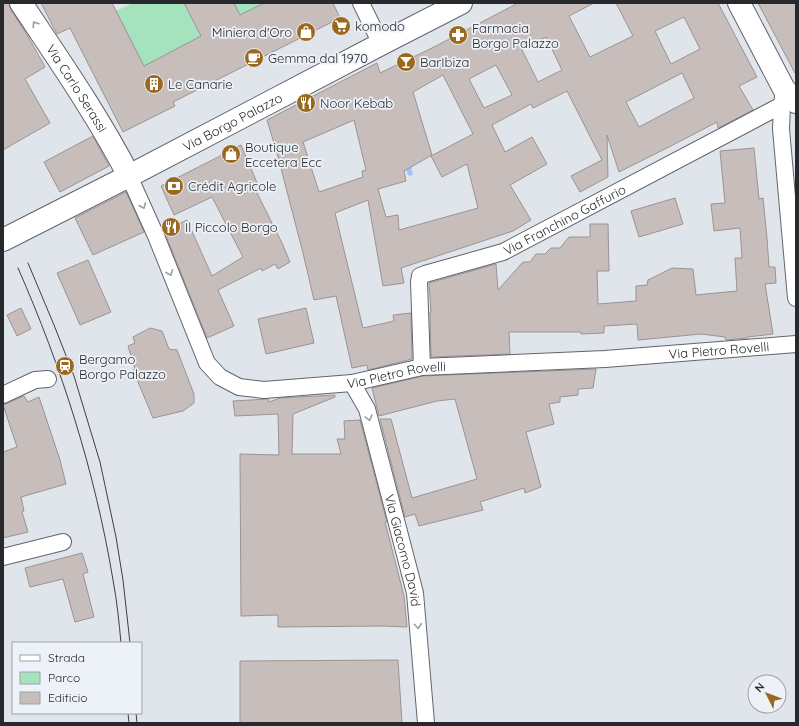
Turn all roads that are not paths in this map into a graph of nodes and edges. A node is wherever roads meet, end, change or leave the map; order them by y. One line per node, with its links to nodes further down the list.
1 (21, 3): 7 (main road, Via Carlo Serassi, one-way to 1)
2 (360, 3): 5 (street)
3 (461, 3): 5 (main road, Via Borgo Palazzo)
4 (738, 3): 6 (main road)
5 (382, 44): 7 (main road, Via Borgo Palazzo)
6 (787, 99): 9 (street); 11 (street, Via Franchino Gaffurio)
7 (129, 176): 8 (main road, Via Borgo Palazzo); 13 (street, Via Pietro Rovelli, one-way to 13)
8 (3, 240)
9 (796, 298)
10 (796, 344): 11 (street, Via Pietro Rovelli)
11 (422, 366): 13 (street, Via Pietro Rovelli)
12 (48, 379): 14 (street)
13 (352, 383): 17 (street, Via Giacomo David, one-way to 17)
14 (3, 395)
15 (63, 542): 16 (street)
16 (3, 558)
17 (426, 723)

